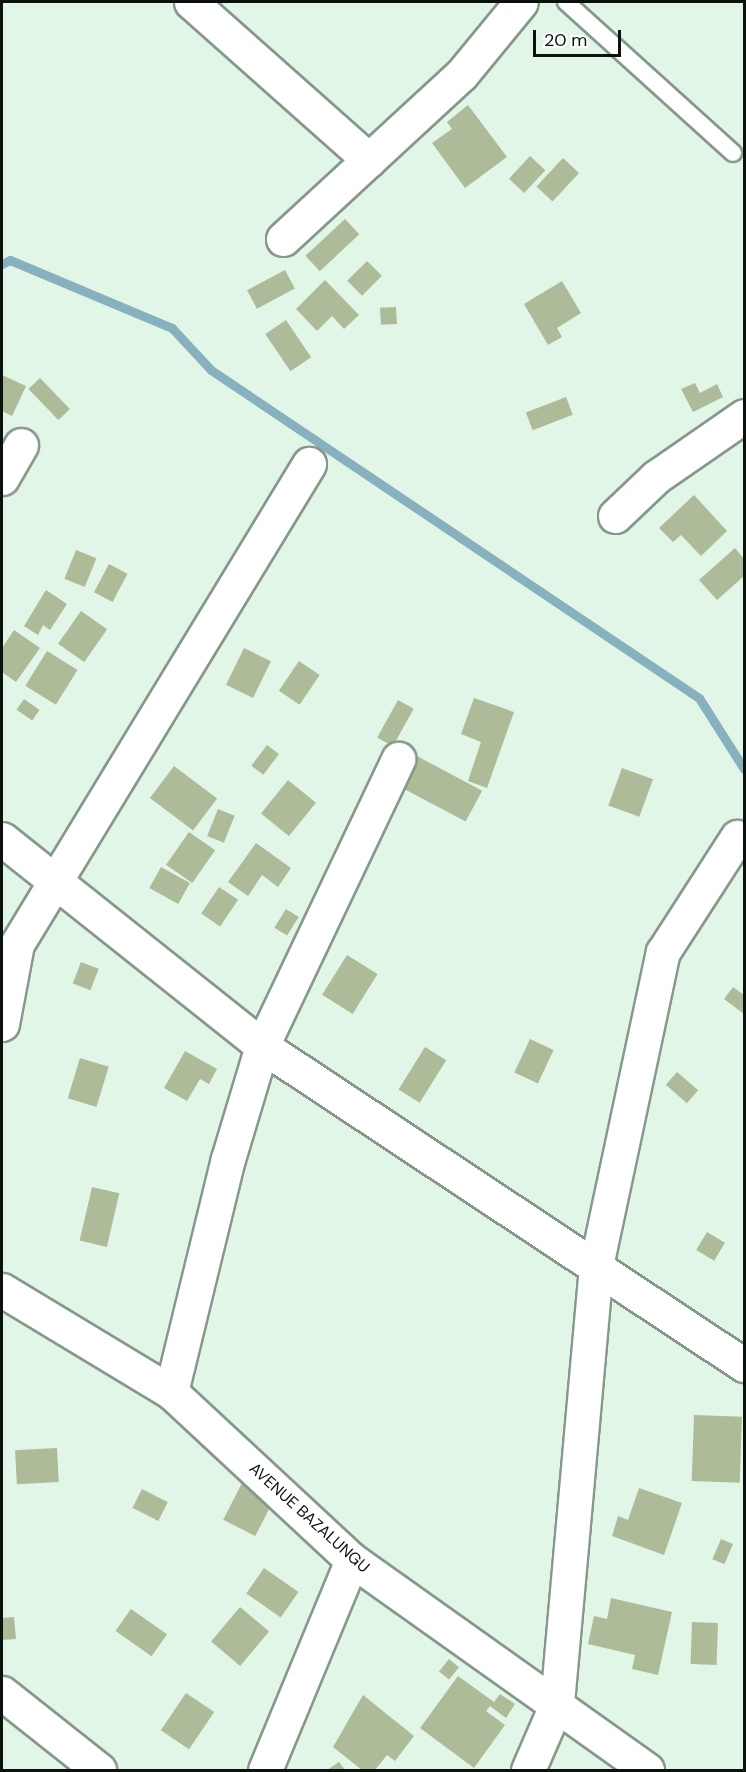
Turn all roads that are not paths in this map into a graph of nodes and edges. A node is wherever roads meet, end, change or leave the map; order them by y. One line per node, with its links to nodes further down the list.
1 (191, 2): 5 (street)
2 (521, 2): 5 (street)
3 (566, 2): 4 (lane)
4 (733, 153)
5 (369, 160): 6 (street)
6 (283, 239)
7 (744, 416): 11 (street)
8 (21, 445): 10 (street)
9 (309, 464): 15 (street)
10 (2, 478)
11 (615, 516)
12 (398, 759): 17 (street)
13 (737, 837): 18 (street)
14 (2, 839): 15 (street)
15 (53, 880): 16 (street); 17 (street)
16 (2, 1024)
17 (262, 1046): 18 (street); 21 (street)
18 (596, 1266): 20 (street); 24 (street)
19 (2, 1290): 21 (street, AVENUE BAZALUNGU)
20 (744, 1365)
21 (171, 1392): 22 (street, AVENUE BAZALUNGU)
22 (352, 1560): 24 (street, AVENUE BAZALUNGU); 26 (street)
23 (2, 1693): 25 (street)
24 (557, 1704): 27 (street); 28 (street, AVENUE BAZALUNGU)
25 (99, 1770)
26 (265, 1770)
27 (528, 1770)
28 (646, 1770)

